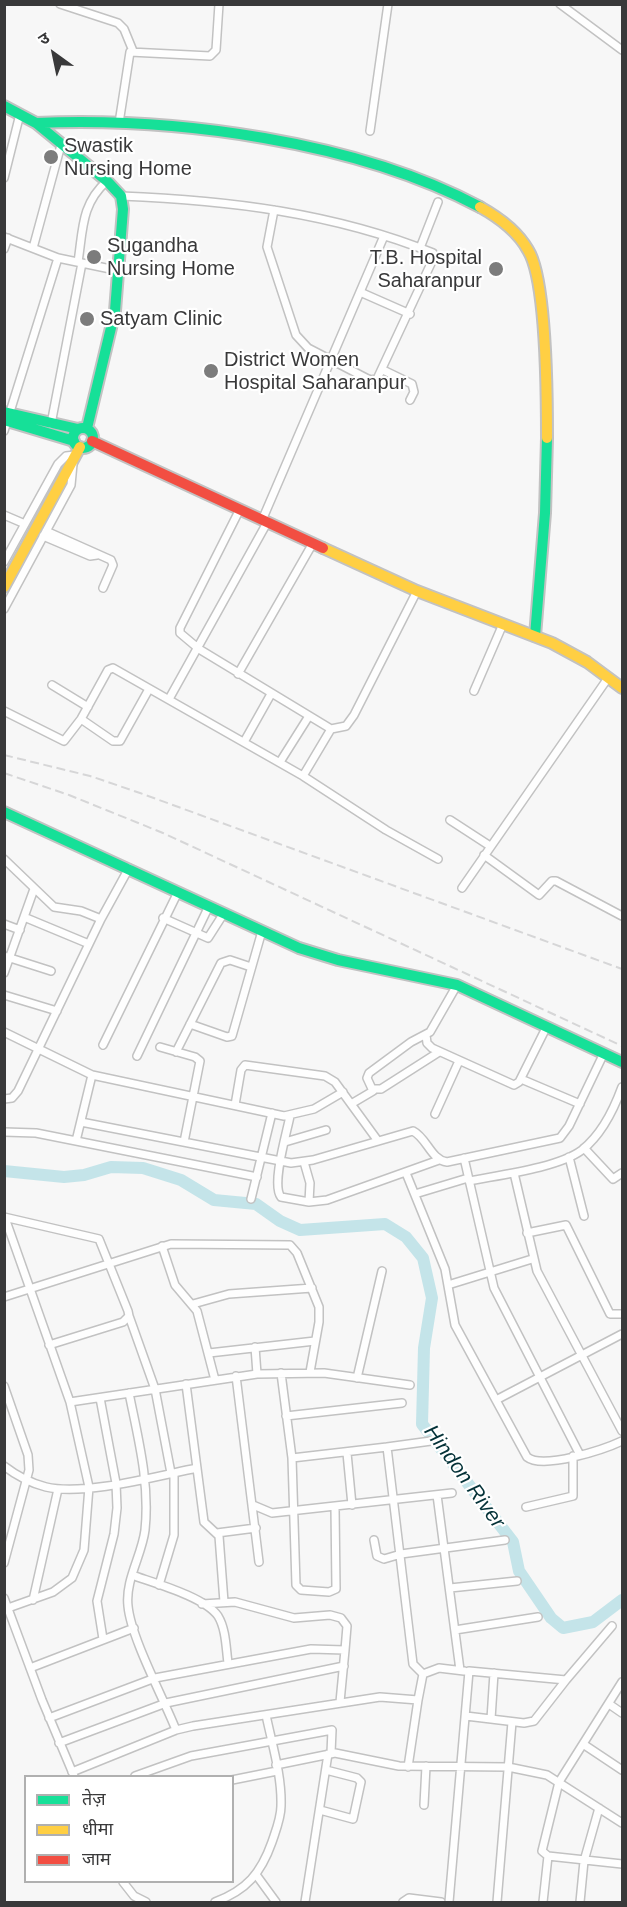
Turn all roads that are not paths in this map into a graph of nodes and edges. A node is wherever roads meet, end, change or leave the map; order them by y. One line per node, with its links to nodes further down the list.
1 (60, 4): 6 (street)
2 (219, 4): 6 (street)
3 (388, 4): 11 (street)
4 (560, 4): 5 (street)
5 (622, 50)
6 (133, 51): 10 (street)
7 (4, 106): 8 (main road)
8 (20, 114): 9 (main road); 13 (street)
9 (36, 123): 10 (main road); 12 (main road)
10 (119, 123): 48 (main road)
11 (370, 130)
12 (61, 144): 14 (main road); 22 (street)
13 (4, 178)
14 (107, 182): 15 (main road); 24 (street)
15 (121, 196): 17 (street); 25 (main road)
16 (438, 202): 20 (street)
17 (274, 210): 18 (street); 28 (street)
18 (384, 236): 20 (street); 26 (street)
19 (6, 238): 21 (street); 22 (street)
20 (420, 248): 27 (street)
21 (4, 249)
22 (33, 249): 23 (street)
23 (58, 258): 24 (street); 31 (street)
24 (80, 263): 25 (street); 32 (street)
25 (120, 271): 33 (main road)
26 (360, 292): 27 (street); 28 (street)
27 (410, 314): 29 (street)
28 (331, 361): 29 (street); 38 (street)
29 (383, 369): 30 (street)
30 (410, 400)
31 (6, 420): 32 (main road); 35 (main road)
32 (51, 424): 33 (main road)
33 (83, 429): 34 (main road); 35 (main road)
34 (92, 441): 35 (main road); 36 (main road)
35 (76, 450): 39 (street); 40 (street); 43 (main road)
36 (240, 509): 38 (main road); 49 (street)
37 (4, 514): 39 (street)
38 (266, 520): 41 (main road); 49 (street)
39 (26, 524): 42 (street)
40 (44, 534): 44 (street); 46 (street)
41 (313, 543): 45 (main road); 50 (street)
42 (4, 562)
43 (4, 586)
44 (103, 588)
45 (417, 591): 47 (main road); 62 (street)
46 (4, 609)
47 (503, 624): 48 (main road); 55 (street)
48 (535, 636): 51 (main road)
49 (199, 649): 50 (street); 57 (street)
50 (238, 674): 56 (street)
51 (608, 678): 53 (main road); 68 (street)
52 (52, 685): 58 (street)
53 (622, 688)
54 (149, 689): 57 (street); 58 (street); 61 (street)
55 (474, 691)
56 (272, 694): 60 (street); 63 (street)
57 (169, 699): 63 (street)
58 (88, 706): 61 (street)
59 (4, 711): 61 (street)
60 (309, 716): 62 (street); 64 (street)
61 (81, 719)
62 (331, 729): 65 (street)
63 (244, 742): 64 (street)
64 (280, 762): 65 (street)
65 (303, 776): 71 (street)
66 (4, 812): 72 (main road)
67 (450, 820): 68 (street)
68 (490, 846): 69 (street)
69 (484, 855): 73 (street); 78 (street)
70 (4, 859): 74 (street)
71 (438, 859)
72 (129, 868): 75 (main road); 81 (street)
73 (462, 888)
74 (34, 889): 79 (street); 81 (street)
75 (178, 892): 76 (main road); 80 (street)
76 (209, 906): 77 (main road); 85 (street)
77 (224, 913): 84 (main road); 85 (street)
78 (622, 916)
79 (24, 917): 83 (street); 86 (street)
80 (163, 918): 85 (street); 98 (street)
81 (101, 919): 86 (street)
82 (4, 924): 83 (street)
83 (20, 930): 87 (street)
84 (262, 931): 88 (street); 91 (main road)
85 (194, 932): 104 (street)
86 (89, 944): 93 (street)
87 (7, 957): 89 (street); 90 (street)
88 (251, 967): 94 (street); 94 (street)
89 (51, 971)
90 (4, 974)
91 (457, 985): 95 (main road); 97 (street)
92 (4, 995): 93 (street)
93 (57, 1011): 100 (street)
94 (190, 1024): 101 (street)
95 (546, 1028): 103 (main road); 108 (street)
96 (4, 1032): 100 (street)
97 (426, 1035): 102 (street); 110 (street)
98 (103, 1045)
99 (160, 1047): 101 (street)
100 (39, 1050): 107 (street); 113 (street)
101 (176, 1052): 112 (street)
102 (439, 1052): 105 (street); 110 (street)
103 (604, 1053): 106 (main road); 115 (street)
104 (137, 1056)
105 (459, 1061): 108 (street); 118 (street)
106 (622, 1062)
107 (92, 1075): 112 (street); 120 (street)
108 (521, 1079): 115 (street)
109 (622, 1087): 127 (street)
110 (374, 1089): 114 (street)
111 (343, 1092): 114 (street); 116 (street); 119 (street)
112 (192, 1096): 116 (street); 125 (street)
113 (4, 1099)
114 (351, 1104): 124 (street)
115 (580, 1104): 130 (street)
116 (235, 1105): 117 (street)
117 (272, 1113): 119 (street); 129 (street)
118 (435, 1114)
119 (290, 1116): 126 (street)
120 (81, 1122): 123 (street); 125 (street)
121 (326, 1130): 126 (street)
122 (4, 1132): 123 (street)
123 (76, 1141): 137 (street)
124 (378, 1141): 131 (street); 133 (street)
125 (184, 1142): 129 (street)
126 (285, 1142): 132 (street)
127 (584, 1148): 128 (street); 136 (street)
128 (569, 1157): 135 (street); 142 (street)
129 (263, 1158): 132 (street); 137 (street)
130 (464, 1158): 131 (street); 138 (street)
131 (439, 1160): 134 (street)
132 (280, 1162): 133 (street); 141 (street)
133 (304, 1162): 141 (street)
134 (406, 1173): 139 (street); 141 (street)
135 (514, 1173): 138 (street); 144 (street)
136 (622, 1173)
137 (257, 1177): 140 (street)
138 (468, 1179): 139 (street); 149 (street)
139 (415, 1194): 150 (street)
140 (251, 1199)
141 (309, 1202)
142 (584, 1216)
143 (5, 1218): 147 (street); 152 (street)
144 (526, 1233): 146 (street); 155 (street)
145 (162, 1246): 147 (street); 151 (street); 154 (street)
146 (532, 1259): 149 (street); 162 (street)
147 (111, 1263): 152 (street); 156 (street)
148 (382, 1270): 167 (street)
149 (488, 1273): 150 (street); 168 (street)
150 (448, 1285): 176 (street)
151 (312, 1288): 154 (street); 158 (street)
152 (29, 1290): 153 (street); 159 (street)
153 (4, 1297)
154 (192, 1304): 161 (street)
155 (622, 1314)
156 (129, 1316): 159 (street); 173 (street)
157 (622, 1334): 162 (street)
158 (315, 1341): 160 (street); 163 (street)
159 (49, 1345): 177 (street)
160 (255, 1347): 161 (street); 165 (street)
161 (209, 1353): 169 (street)
162 (582, 1355): 168 (street); 180 (street)
163 (310, 1372): 164 (street); 167 (street)
164 (281, 1373): 165 (street); 179 (street)
165 (257, 1374): 166 (street)
166 (236, 1376): 169 (street); 198 (street)
167 (357, 1378): 171 (street)
168 (538, 1378): 176 (street); 185 (street)
169 (215, 1380): 170 (street)
170 (186, 1384): 173 (street); 188 (street)
171 (410, 1385)
172 (4, 1386): 191 (street)
173 (155, 1389): 174 (street); 189 (street)
174 (129, 1393): 175 (street); 190 (street)
175 (99, 1398): 177 (street); 192 (street)
176 (495, 1400): 185 (street)
177 (70, 1402): 193 (street)
178 (402, 1403): 179 (street)
179 (286, 1416): 186 (street)
180 (622, 1431)
181 (431, 1441): 183 (street)
182 (622, 1441): 185 (street)
183 (387, 1447): 184 (street); 197 (street)
184 (347, 1453): 186 (street); 199 (street)
185 (576, 1456): 201 (street)
186 (292, 1458): 202 (street)
187 (5, 1467): 191 (street)
188 (197, 1468): 189 (street); 204 (street)
189 (172, 1473): 190 (street); 213 (street)
190 (145, 1478): 192 (street); 211 (street)
191 (27, 1481): 194 (street); 210 (street)
192 (116, 1483): 193 (street); 224 (street)
193 (89, 1487): 194 (street); 216 (street)
194 (58, 1489): 216 (street)
195 (452, 1493): 196 (street)
196 (436, 1495): 197 (street); 207 (street)
197 (393, 1500): 199 (street); 208 (street)
198 (253, 1504): 202 (street); 203 (street)
199 (352, 1505): 200 (street)
200 (335, 1507): 202 (street); 202 (street)
201 (526, 1507)
202 (295, 1512)
203 (256, 1528): 204 (street); 209 (street)
204 (218, 1533): 217 (street)
205 (374, 1540): 208 (street)
206 (505, 1540): 207 (street)
207 (445, 1548): 208 (street); 214 (street)
208 (401, 1554): 232 (street)
209 (259, 1562)
210 (4, 1563)
211 (132, 1575): 213 (street); 222 (street)
212 (517, 1581): 214 (street)
213 (159, 1585): 218 (street)
214 (450, 1588): 223 (street)
215 (4, 1598): 219 (street)
216 (33, 1600): 219 (street)
217 (224, 1602): 218 (street); 225 (street)
218 (202, 1604): 226 (street)
219 (8, 1608): 228 (street)
220 (538, 1617): 223 (street)
221 (612, 1626): 234 (street)
222 (134, 1628): 224 (street); 233 (street)
223 (455, 1629): 229 (street)
224 (103, 1639): 228 (street)
225 (345, 1650): 226 (street); 227 (street)
226 (228, 1663): 233 (street)
227 (344, 1666): 237 (street); 238 (street)
228 (30, 1668): 243 (street)
229 (460, 1670): 230 (street); 232 (street)
230 (469, 1671): 231 (street); 242 (street)
231 (494, 1673): 234 (street); 244 (street)
232 (423, 1674): 236 (street)
233 (155, 1678): 238 (street); 243 (street)
234 (566, 1680): 245 (street)
235 (622, 1682): 239 (street)
236 (418, 1700): 237 (street); 253 (street)
237 (340, 1702): 241 (street)
238 (166, 1703): 246 (street); 248 (street)
239 (609, 1704): 240 (street); 249 (street)
240 (622, 1713)
241 (266, 1715): 246 (street); 247 (street)
242 (466, 1716): 244 (street); 251 (street)
243 (49, 1718): 248 (street)
244 (491, 1719): 245 (street)
245 (512, 1722): 254 (street)
246 (176, 1730): 258 (street)
247 (272, 1742): 250 (street); 255 (street); 259 (street)
248 (59, 1743): 258 (street)
249 (583, 1744): 257 (street); 261 (street)
250 (330, 1754): 253 (street); 255 (street); 256 (street)
251 (460, 1765): 252 (street); 254 (street); 278 (street)
252 (426, 1766): 253 (street); 262 (street)
253 (408, 1767)
254 (508, 1767): 261 (street); 279 (street)
255 (277, 1768): 260 (street); 269 (street)
256 (326, 1770): 264 (street); 264 (street)
257 (622, 1770)
258 (73, 1774)
259 (138, 1775)
260 (234, 1779)
261 (559, 1782): 263 (street); 266 (street)
262 (424, 1805)
263 (599, 1808): 265 (street); 267 (street)
264 (320, 1810): 275 (street)
265 (622, 1823)
266 (548, 1856): 267 (street); 280 (street)
267 (585, 1861): 268 (street); 281 (street)
268 (622, 1864)
269 (257, 1876): 271 (street); 274 (street)
270 (124, 1883): 272 (street)
271 (233, 1899): 273 (street)
272 (146, 1902)
273 (215, 1902)
274 (276, 1902)
275 (305, 1902)
276 (403, 1902): 277 (street)
277 (441, 1902)
278 (449, 1902)
279 (497, 1902)
280 (543, 1902)
281 (580, 1902)

